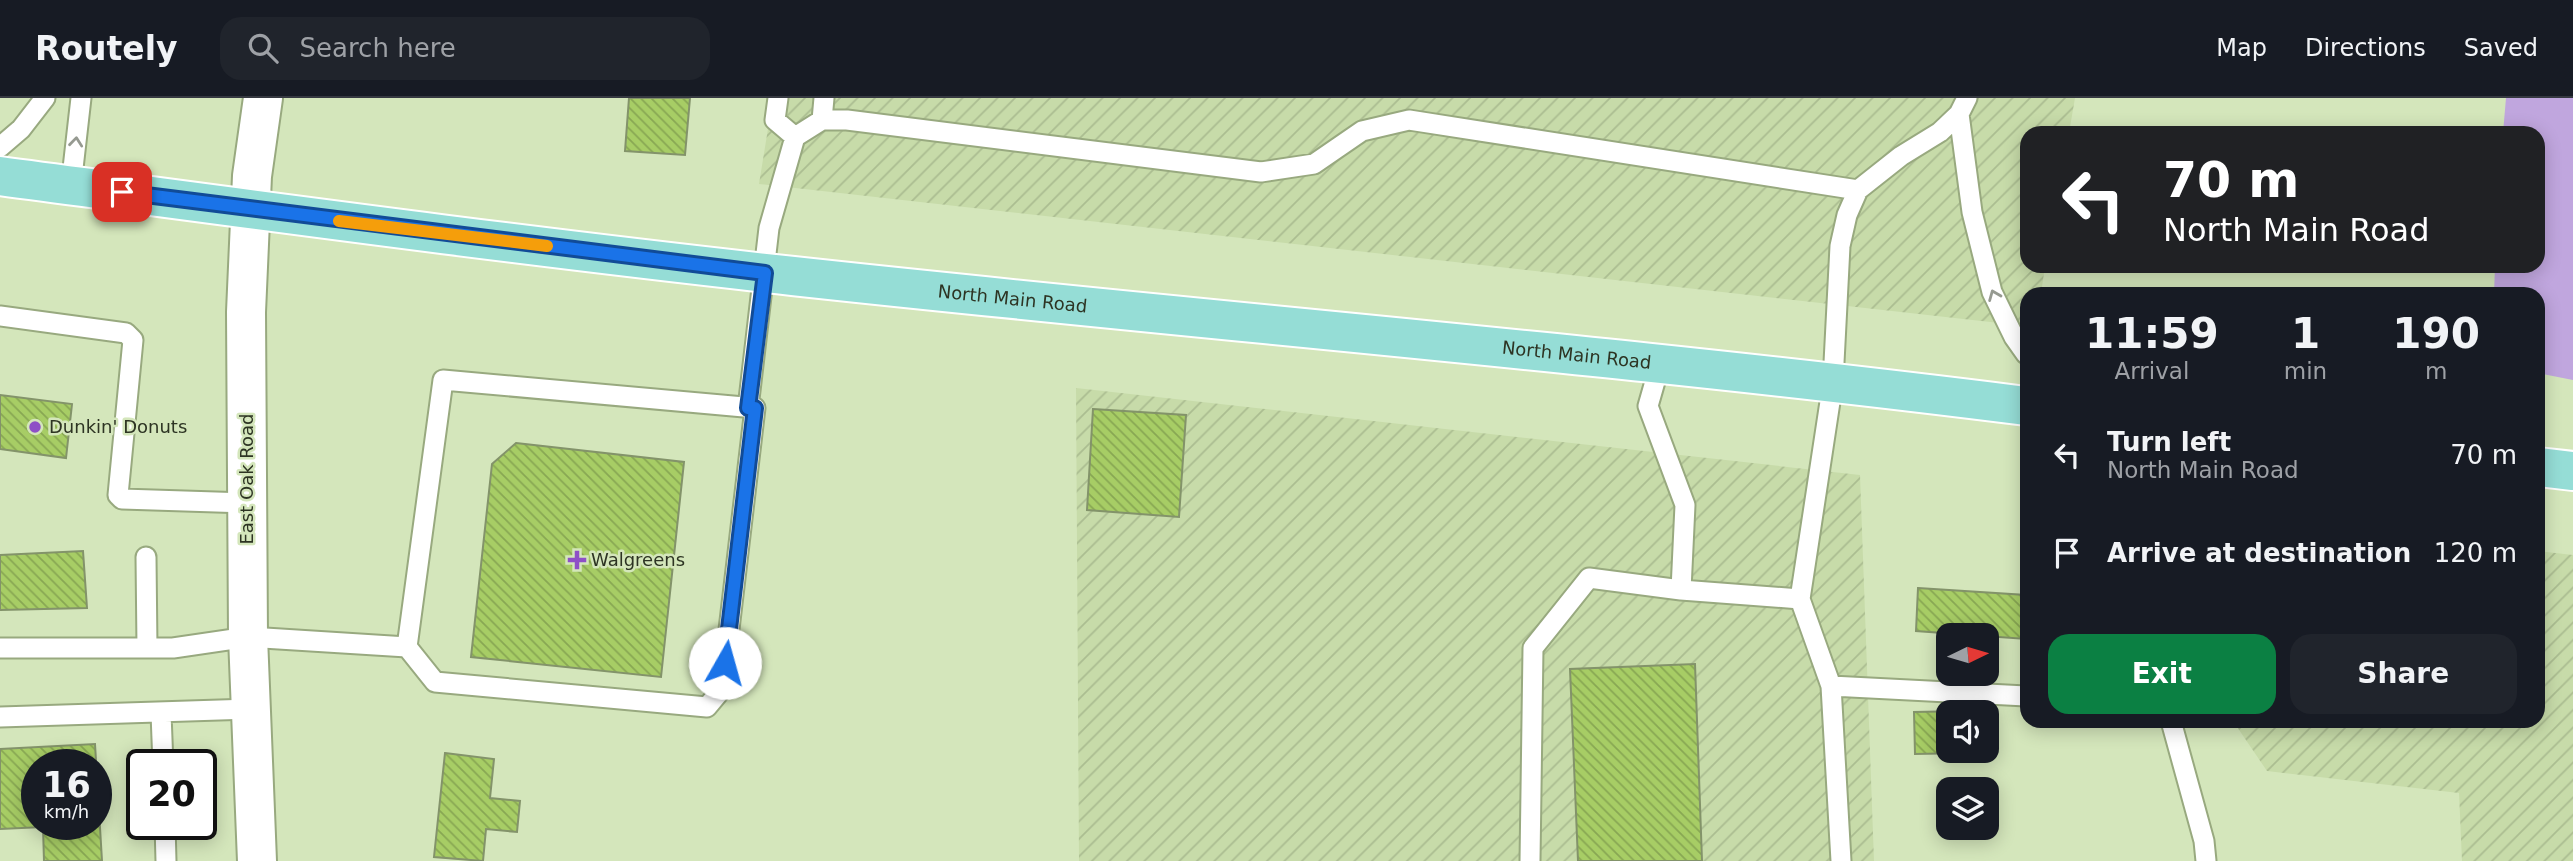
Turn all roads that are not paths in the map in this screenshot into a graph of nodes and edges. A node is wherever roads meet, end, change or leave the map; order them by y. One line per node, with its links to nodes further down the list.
1 (45, 98): 9 (lane)
2 (81, 98): 11 (lane, one-way to 2)
3 (263, 98): 13 (street, East Oak Road)
4 (778, 98): 8 (lane)
5 (824, 98): 7 (lane)
6 (1963, 106): 12 (lane); 16 (lane, one-way to 6)
7 (822, 120): 8 (lane); 12 (lane)
8 (795, 137): 14 (lane)
9 (0, 147)
10 (0, 176): 11 (main road, North Main Road)
11 (71, 186): 13 (main road, North Main Road)
12 (1858, 190): 18 (lane)
13 (250, 210): 14 (main road, North Main Road); 23 (street, East Oak Road)
14 (765, 273): 17 (main road, North Main Road); 20 (lane)
15 (0, 316): 23 (lane)
16 (2020, 346)
17 (1660, 364): 18 (main road, North Main Road); 25 (lane)
18 (1833, 382): 19 (main road, North Main Road); 26 (lane)
19 (2020, 406)
20 (748, 408): 28 (lane); 28 (lane)
21 (2545, 468): 22 (main road)
22 (2573, 471)
23 (247, 503): 27 (street, East Oak Road)
24 (146, 557): 30 (lane)
25 (1681, 590): 26 (lane); 41 (lane)
26 (1800, 599): 31 (lane)
27 (248, 637): 28 (lane); 30 (lane); 33 (street, East Oak Road)
28 (407, 647)
29 (0, 648): 30 (lane)
30 (147, 648)
31 (1831, 686): 32 (lane); 42 (lane)
32 (2020, 696)
33 (251, 709): 34 (lane); 40 (street, East Oak Road)
34 (161, 712): 35 (lane); 37 (lane)
35 (0, 717)
36 (2173, 728): 43 (lane)
37 (162, 749)
38 (165, 840): 39 (lane)
39 (166, 861)
40 (257, 861)
41 (1530, 861)
42 (1841, 861)
43 (2206, 861)

